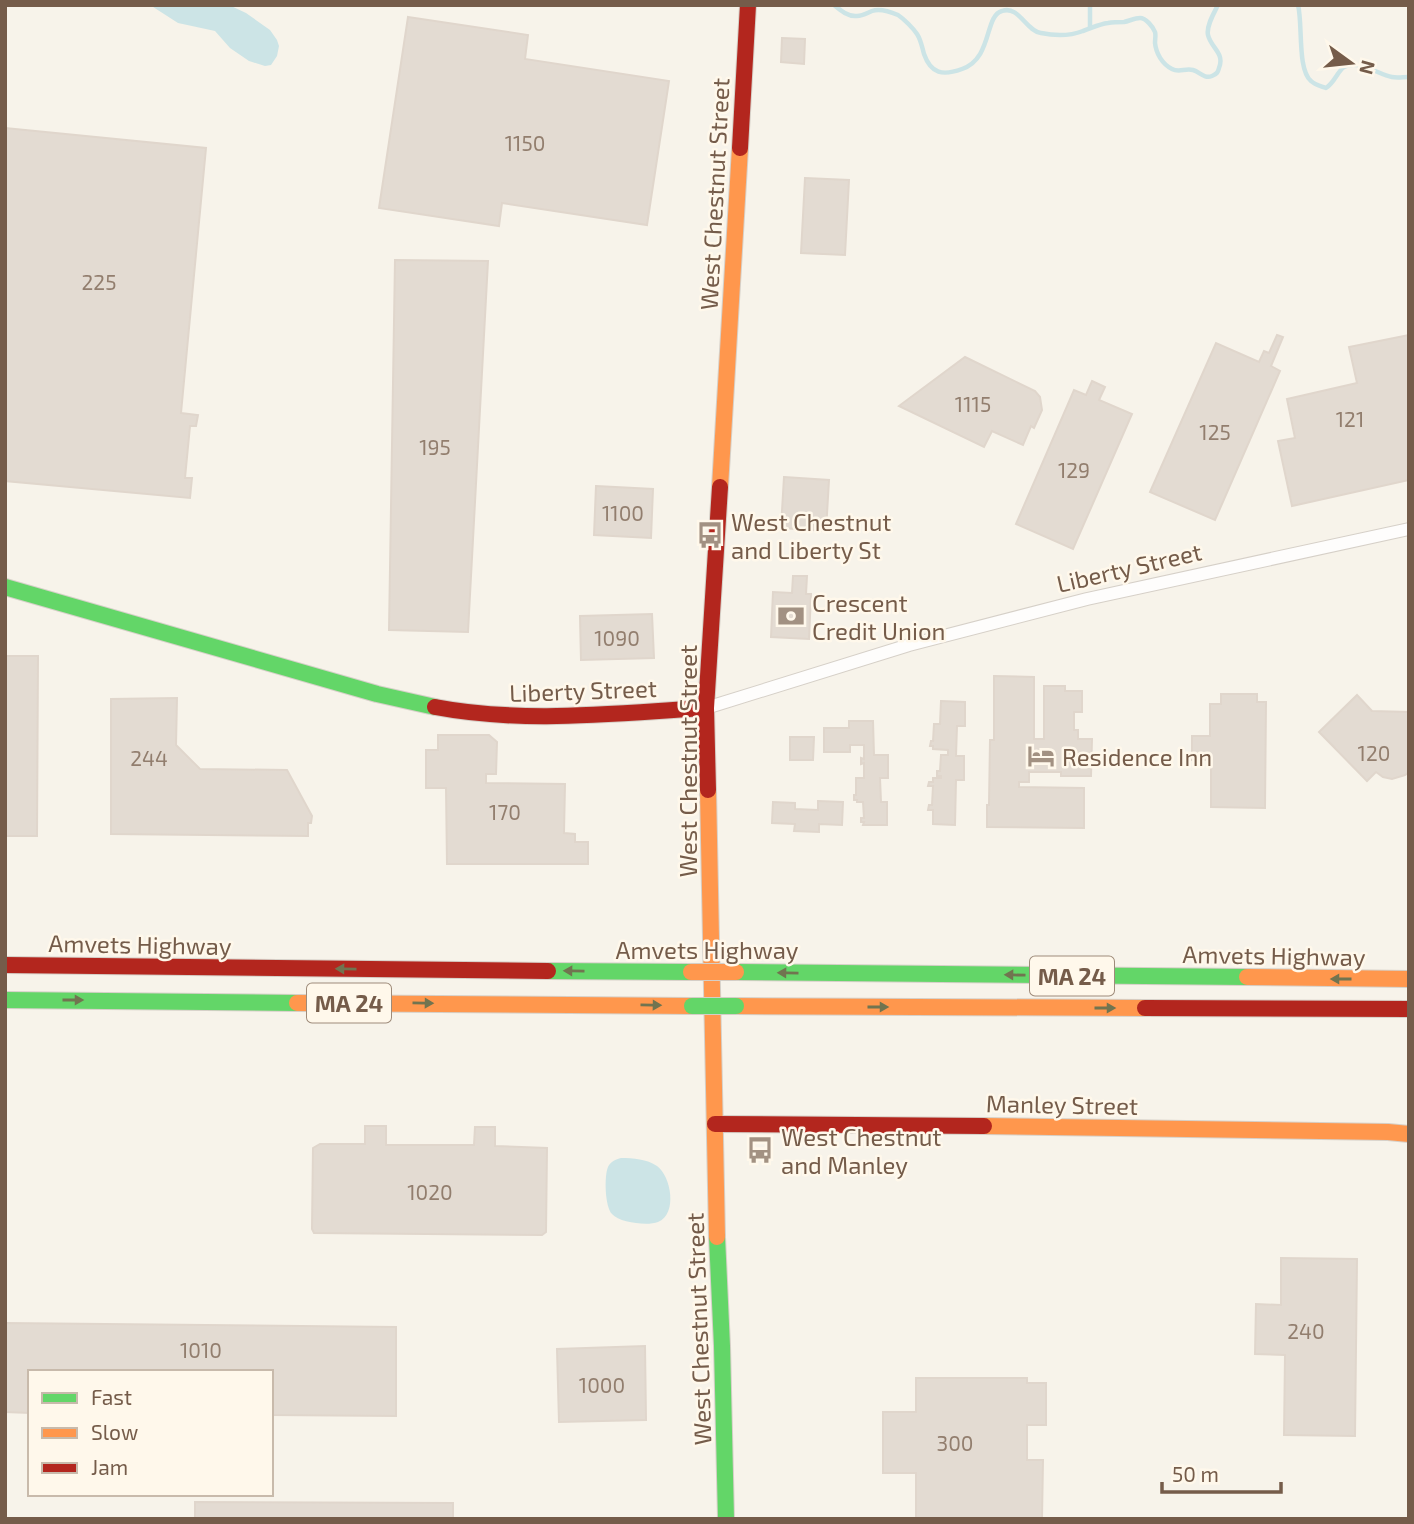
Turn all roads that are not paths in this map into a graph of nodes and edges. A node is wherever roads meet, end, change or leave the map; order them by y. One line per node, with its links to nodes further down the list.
1 (748, 6): 4 (main road, West Chestnut Street)
2 (1409, 529): 4 (street, Liberty Street)
3 (5, 587): 4 (main road, Liberty Street)
4 (706, 708): 9 (main road, West Chestnut Street)
5 (5, 965): 6 (main road, Amvets Highway / MA 24, one-way to 5, bridge)
6 (1409, 979)
7 (5, 1000): 8 (main road, MA 24, one-way to 8, bridge)
8 (1409, 1009)
9 (715, 1124): 10 (main road, Manley Street); 11 (main road, West Chestnut Street)
10 (1409, 1134)
11 (726, 1519)

